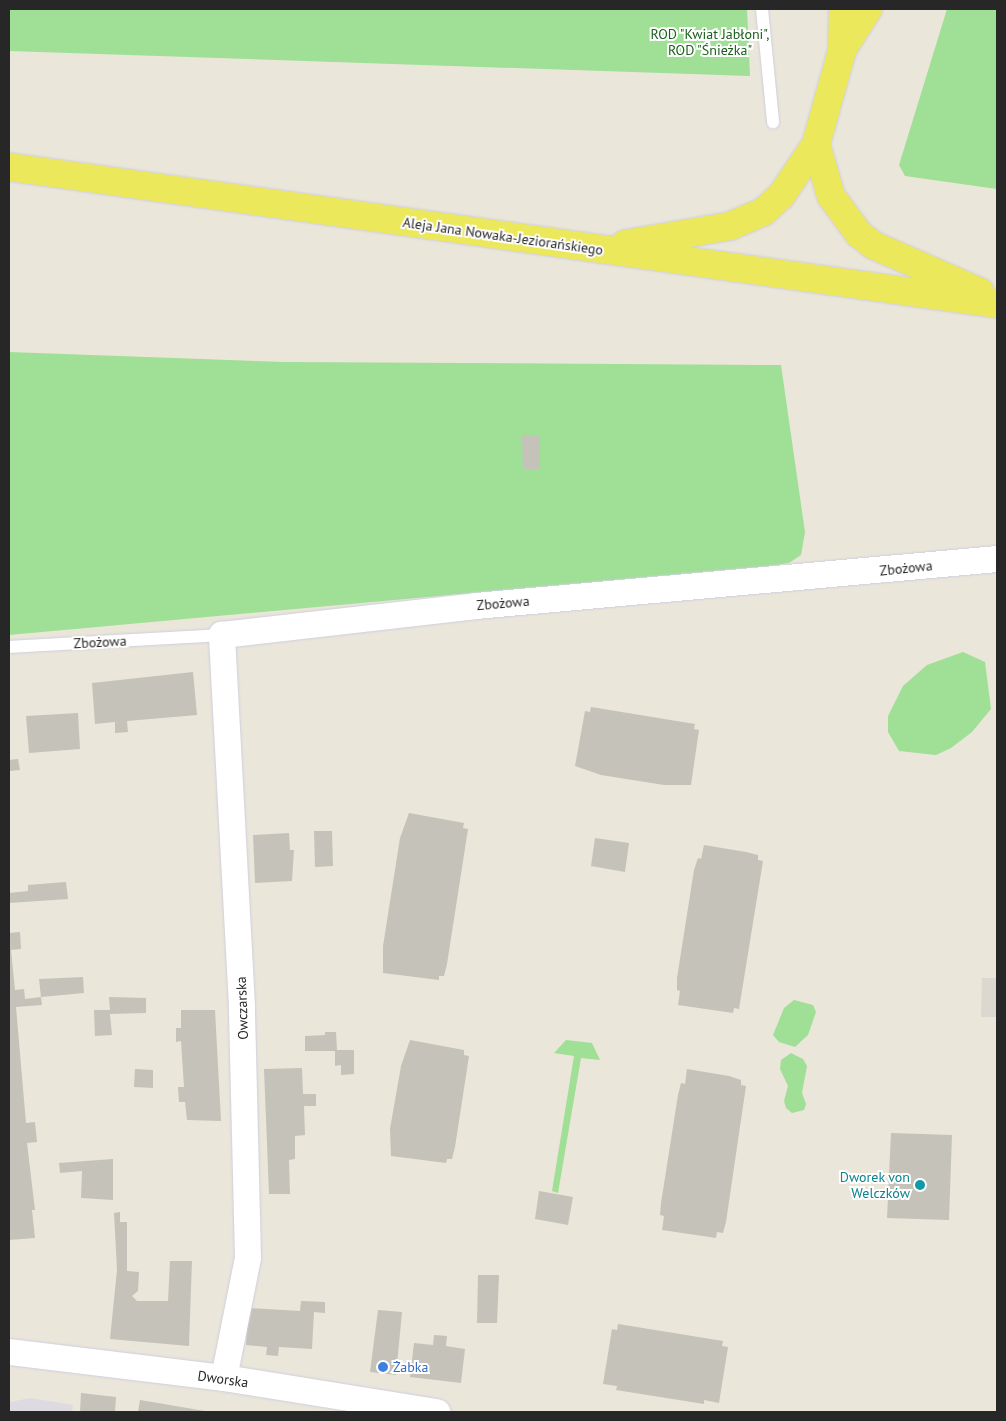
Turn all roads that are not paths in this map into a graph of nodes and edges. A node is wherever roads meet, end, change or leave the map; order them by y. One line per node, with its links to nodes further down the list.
1 (762, 9): 5 (lane)
2 (844, 9): 4 (main road)
3 (868, 9): 4 (main road)
4 (842, 51): 6 (main road)
5 (773, 122)
6 (816, 144): 8 (main road); 9 (main road)
7 (9, 167): 8 (main road, Aleja Jana Nowaka-Jeziorańskiego)
8 (599, 249): 10 (main road, Aleja Jana Nowaka-Jeziorańskiego)
9 (997, 300)
10 (997, 304)
11 (997, 559): 12 (street, Zbożowa)
12 (222, 636): 13 (lane, Zbożowa); 15 (street, Owczarska)
13 (9, 647)
14 (9, 1352): 15 (street, Dworska)
15 (224, 1378): 16 (street, Dworska)
16 (437, 1412)

